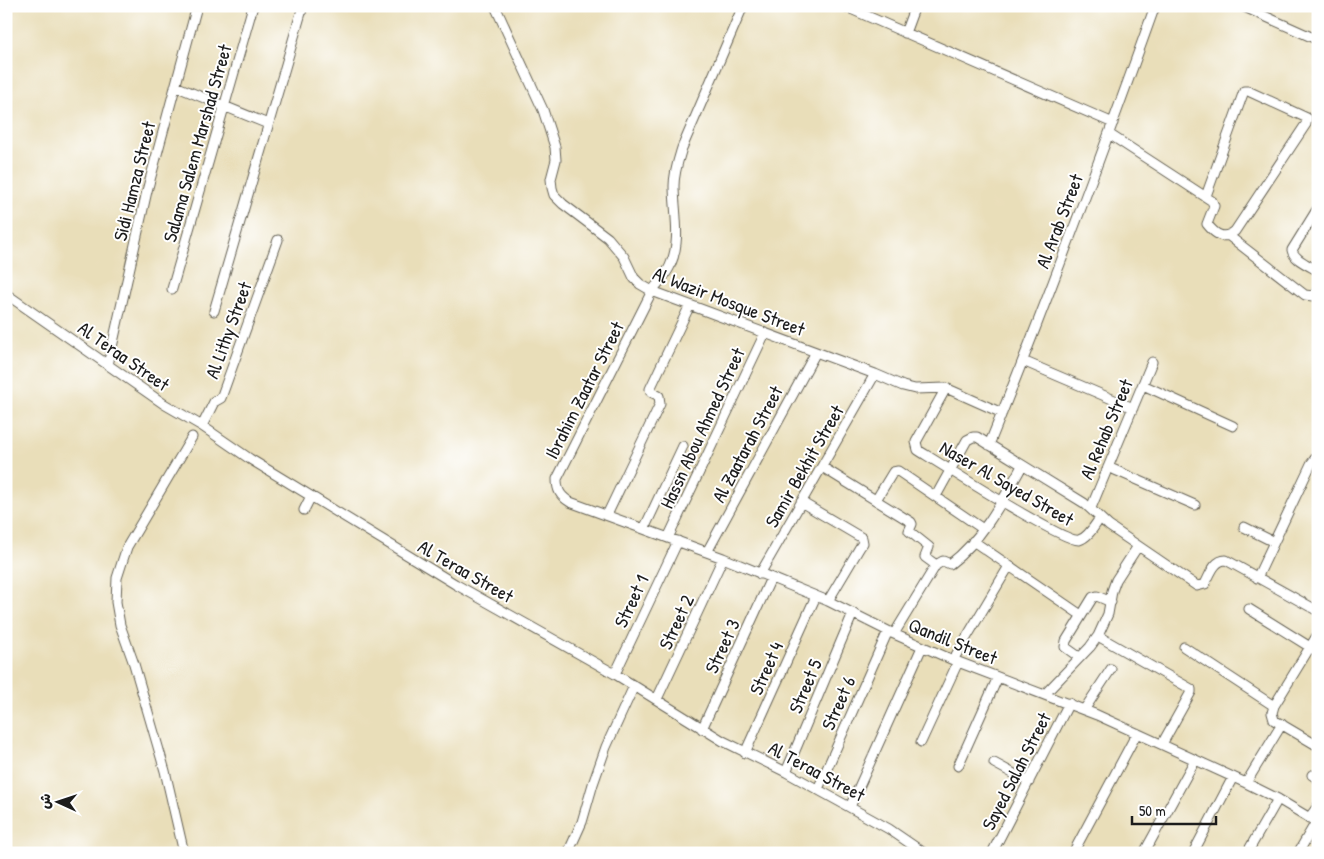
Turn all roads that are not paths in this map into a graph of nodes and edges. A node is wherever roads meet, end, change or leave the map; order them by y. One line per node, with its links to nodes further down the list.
1 (196, 6): 12 (street, Sidi Hamza Street)
2 (253, 6): 13 (street, Salama Salem Marshad Street)
3 (303, 6): 15 (street)
4 (495, 6): 24 (street, Al Wazir Mosque Street)
5 (743, 6): 24 (street, Ibrahim Zaatar Street)
6 (844, 6): 10 (street)
7 (915, 6): 10 (street)
8 (1155, 6): 14 (street, Al Arab Street)
9 (1242, 6): 11 (street)
10 (905, 33): 14 (street)
11 (1318, 40)
12 (175, 86): 13 (street); 32 (street, Sidi Hamza Street)
13 (224, 106): 15 (street); 22 (street, Salama Salem Marshad Street)
14 (1113, 123): 16 (street, Al Arab Street)
15 (268, 124): 27 (street)
16 (1109, 134): 17 (street); 30 (street, Al Arab Street)
17 (1206, 196): 19 (street); 19 (street)
18 (1318, 208): 21 (street)
19 (1229, 236): 23 (street)
20 (278, 240): 38 (street, Al Lithy Street)
21 (1318, 270)
22 (172, 289)
23 (1318, 290)
24 (652, 291): 26 (street, Al Wazir Mosque Street); 53 (street, Ibrahim Zaatar Street)
25 (6, 294): 32 (street, Al Teraa Street)
26 (690, 305): 28 (street, Al Wazir Mosque Street); 58 (street)
27 (214, 311)
28 (765, 333): 29 (street, Al Wazir Mosque Street); 63 (street, Hassn Abou Ahmed Street)
29 (816, 352): 33 (street, Al Wazir Mosque Street); 68 (street, Al Zaatarah Street)
30 (1023, 361): 36 (street); 37 (street, Al Arab Street)
31 (1152, 362): 34 (street, Al Rehab Street)
32 (108, 365): 38 (street, Al Teraa Street)
33 (875, 374): 35 (street, Al Wazir Mosque Street); 46 (street, Samir Bekhit Street)
34 (1143, 385): 36 (street, Al Rehab Street); 39 (street)
35 (946, 388): 37 (street, Al Wazir Mosque Street); 48 (street, Naser Al Sayed Street)
36 (1133, 408): 47 (street, Al Rehab Street)
37 (1002, 413): 42 (street, Al Arab Street)
38 (202, 426): 49 (street, Al Teraa Street)
39 (1232, 426)
40 (192, 437): 118 (street)
41 (683, 446): 61 (street)
42 (989, 446): 44 (street); 48 (street)
43 (1318, 455): 45 (street)
44 (1022, 466): 52 (street); 56 (street)
45 (1314, 466): 66 (street)
46 (822, 467): 51 (street); 54 (street, Samir Bekhit Street)
47 (1108, 467): 55 (street); 56 (street, Al Rehab Street)
48 (950, 470): 50 (street); 52 (street, Naser Al Sayed Street)
49 (311, 496): 57 (street); 91 (street, Al Teraa Street)
50 (936, 496): 51 (street); 62 (street)
51 (876, 500): 70 (street)
52 (1002, 501): 59 (street, Naser Al Sayed Street); 62 (street)
53 (570, 502): 58 (street, Qandil Street)
54 (801, 502): 72 (street, Samir Bekhit Street); 76 (street)
55 (1195, 505)
56 (1090, 508): 59 (street)
57 (304, 510)
58 (607, 515): 61 (street, Qandil Street)
59 (1100, 518): 67 (street)
60 (1244, 527): 66 (street)
61 (644, 529): 63 (street, Qandil Street)
62 (983, 529): 65 (street)
63 (668, 538): 64 (street, Qandil Street)
64 (678, 541): 68 (street, Qandil Street); 91 (street, Street 1)
65 (973, 541): 70 (street); 71 (street)
66 (1274, 542): 74 (street)
67 (1138, 546): 74 (street); 77 (street)
68 (707, 552): 69 (street, Qandil Street)
69 (723, 558): 72 (street, Qandil Street); 95 (street, Street 2)
70 (936, 565): 82 (street, Street 6)
71 (1009, 566): 81 (street); 89 (street)
72 (760, 574): 73 (street, Qandil Street)
73 (771, 578): 75 (street, Qandil Street); 100 (street, Street 3)
74 (1257, 578): 79 (street)
75 (816, 596): 76 (street, Qandil Street); 105 (street, Street 4)
76 (828, 601): 80 (street, Qandil Street)
77 (1111, 602): 81 (street); 84 (street)
78 (1249, 609): 87 (street)
79 (1318, 611)
80 (853, 613): 82 (street, Qandil Street); 109 (street, Street 5)
81 (1081, 615): 88 (street)
82 (891, 632): 85 (street, Qandil Street); 113 (street, Street 6)
83 (1318, 634): 87 (street)
84 (1098, 636): 88 (street); 103 (street)
85 (922, 647): 89 (street, Qandil Street); 116 (street)
86 (1184, 647): 97 (street)
87 (1314, 650): 97 (street)
88 (1079, 657): 94 (street)
89 (956, 661): 92 (street, Qandil Street); 102 (street)
90 (1111, 669): 98 (street)
91 (615, 674): 93 (street, Al Teraa Street)
92 (998, 677): 94 (street, Qandil Street); 108 (street)
93 (634, 686): 95 (street, Al Teraa Street); 119 (street)
94 (1045, 694): 96 (street, Qandil Street)
95 (657, 699): 100 (street, Al Teraa Street)
96 (1069, 704): 98 (street, Qandil Street); 111 (street, Sayed Salah Street)
97 (1274, 706): 99 (street)
98 (1084, 710): 101 (street, Qandil Street)
99 (1278, 722): 104 (street); 112 (street)
100 (702, 728): 105 (street, Al Teraa Street)
101 (1137, 733): 103 (street, Qandil Street); 122 (street)
102 (921, 742)
103 (1162, 744): 106 (street, Qandil Street)
104 (1318, 746)
105 (745, 752): 109 (street, Al Teraa Street)
106 (1195, 760): 110 (street, Qandil Street); 123 (street)
107 (994, 763): 111 (street)
108 (958, 766)
109 (786, 772): 113 (street, Al Teraa Street)
110 (1233, 777): 112 (street, Qandil Street); 124 (street)
111 (1029, 782): 121 (street, Sayed Salah Street)
112 (1246, 783): 114 (street, Qandil Street)
113 (818, 789): 116 (street, Al Teraa Street)
114 (1278, 799): 117 (street, Qandil Street); 125 (street)
115 (1318, 806): 117 (street)
116 (850, 807): 120 (street, Al Teraa Street)
117 (1314, 821): 126 (street)
118 (184, 853)
119 (568, 853)
120 (924, 853)
121 (992, 853)
122 (1073, 853)
123 (1144, 853)
124 (1193, 853)
125 (1247, 853)
126 (1298, 853)

